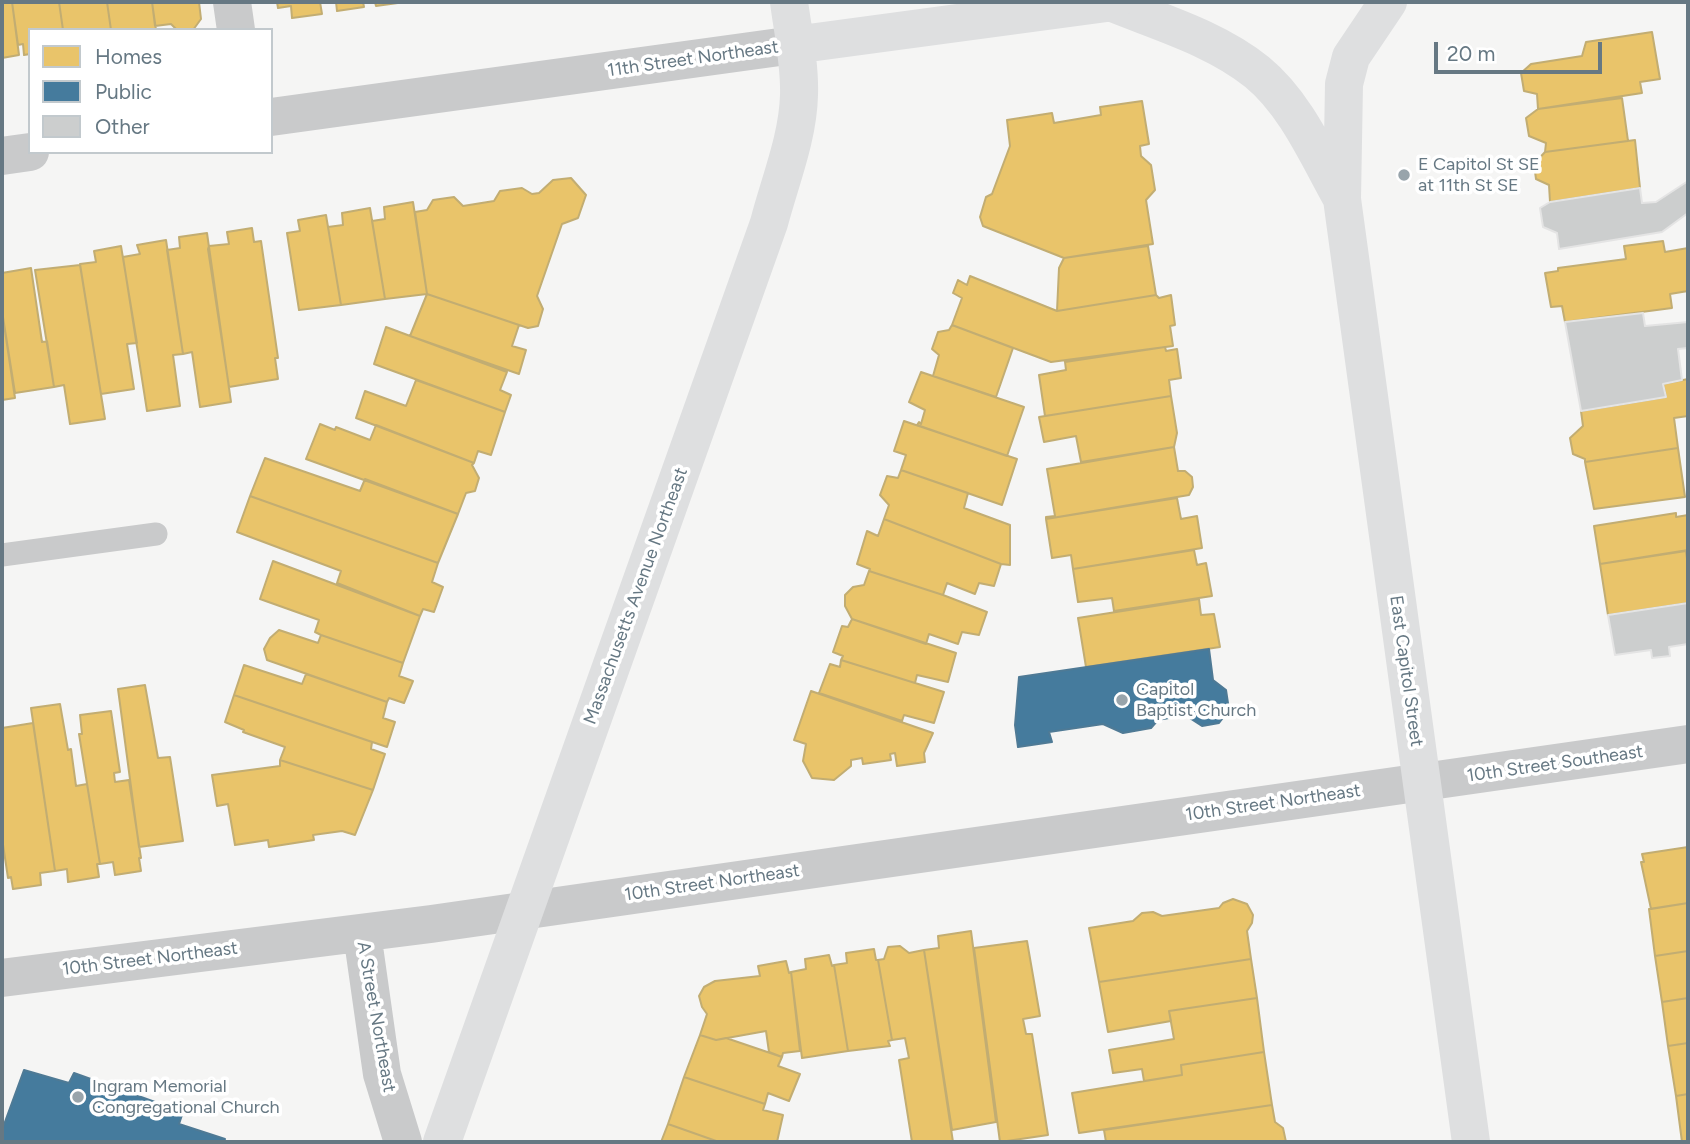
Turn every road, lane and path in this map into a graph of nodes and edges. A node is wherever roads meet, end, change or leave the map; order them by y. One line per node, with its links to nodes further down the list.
1 (232, 2): 5 (street)
2 (789, 2): 6 (main road, Massachusetts Avenue Northeast)
3 (1112, 2): 6 (main road, 11th Street Northeast); 10 (main road)
4 (1388, 2): 10 (main road)
5 (236, 28)
6 (794, 45): 7 (street, 11th Street Northeast); 15 (main road, Massachusetts Avenue Northeast)
7 (273, 117)
8 (28, 152): 9 (street)
9 (2, 156)
10 (1342, 199): 14 (main road, East Capitol Street)
11 (156, 534): 12 (lane)
12 (2, 555)
13 (1688, 744): 14 (street, 10th Street Southeast)
14 (1422, 783): 15 (street, 10th Street Northeast); 20 (main road, East Capitol Street)
15 (524, 910): 16 (street, 10th Street Northeast); 19 (main road, Massachusetts Avenue Northeast)
16 (362, 933): 17 (street, 10th Street Northeast); 18 (street, A Street Northeast)
17 (2, 978)
18 (403, 1142)
19 (442, 1142)
20 (1471, 1142)

